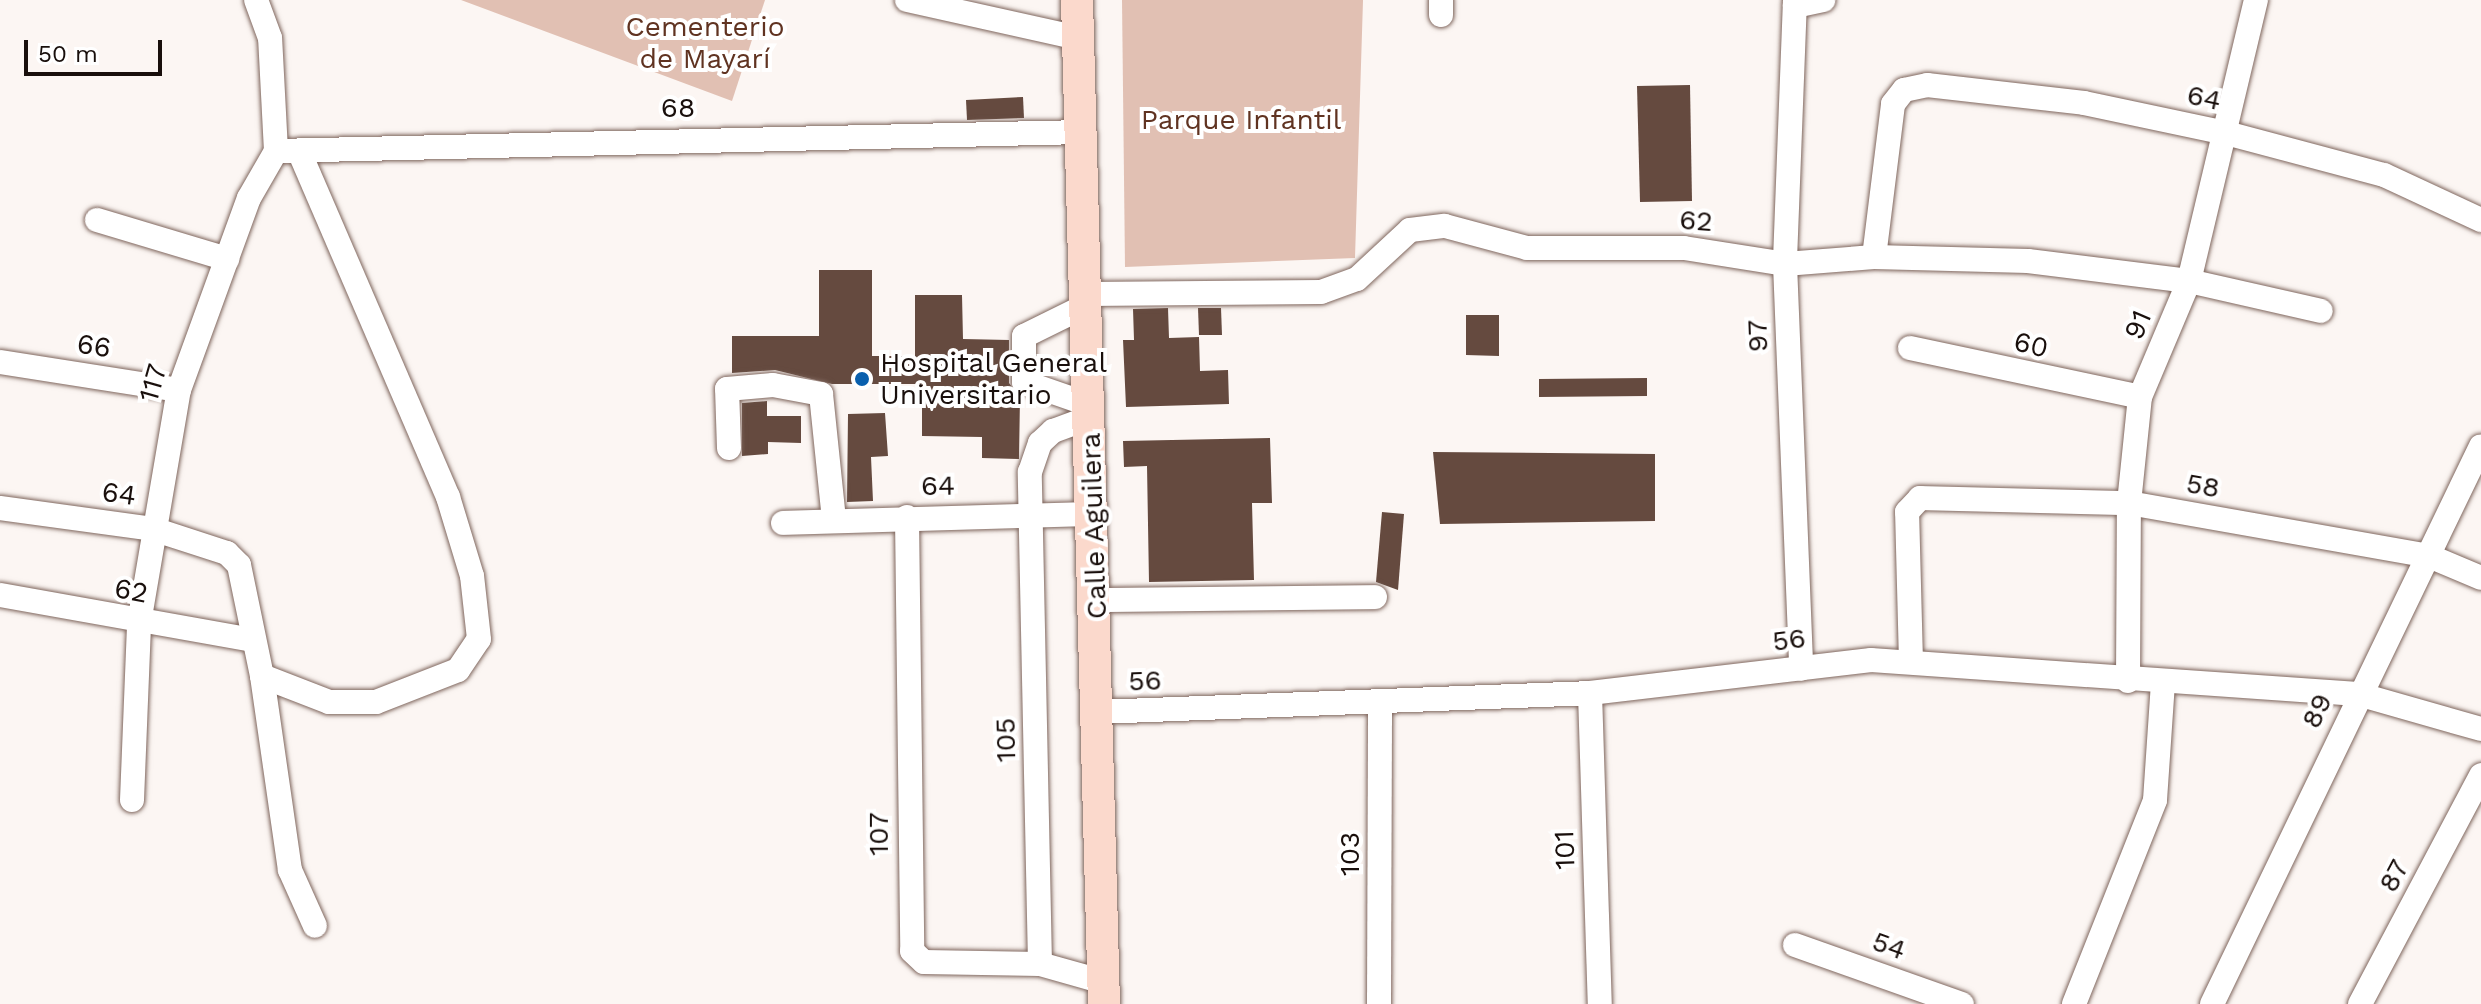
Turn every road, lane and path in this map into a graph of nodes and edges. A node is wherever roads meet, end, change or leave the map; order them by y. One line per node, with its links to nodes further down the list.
1 (256, 0): 10 (street)
2 (907, 0): 7 (street)
3 (1077, 0): 7 (main road, Calle Aguilera)
4 (1823, 0): 6 (street)
5 (2256, 0): 9 (street, 91)
6 (1795, 3): 15 (street, 97)
7 (1078, 38): 8 (main road, Calle Aguilera)
8 (1081, 132): 10 (street, 68); 17 (main road, Calle Aguilera)
9 (2226, 133): 12 (street, 64); 13 (street, 64); 16 (street, 91)
10 (288, 151): 14 (street, 117); 43 (street)
11 (97, 220): 14 (street)
12 (2481, 220)
13 (1874, 257): 15 (street, 62); 16 (street, 62)
14 (227, 259): 21 (street, 117)
15 (1785, 264): 17 (street, 62); 42 (street, 97)
16 (2189, 281): 18 (street, 62); 22 (street, 91)
17 (1087, 299): 23 (main road, Calle Aguilera); 23 (street)
18 (2321, 311)
19 (1910, 348): 22 (street, 60)
20 (0, 362): 21 (street, 66)
21 (179, 390): 33 (street, 117)
22 (2140, 397): 26 (street, 91)
23 (1091, 411): 28 (main road, Calle Aguilera); 29 (street, 105)
24 (2481, 446): 34 (street, 89)
25 (729, 448): 31 (street)
26 (2129, 503): 34 (street, 58); 41 (street, 58); 44 (street, 91)
27 (0, 508): 33 (street, 64)
28 (1094, 514): 29 (street, 64); 38 (main road, Calle Aguilera)
29 (1032, 515): 30 (street, 64); 55 (street, 105)
30 (907, 517): 31 (street, 64); 55 (street, 107)
31 (834, 519): 32 (street, 64)
32 (783, 523)
33 (153, 529): 39 (street, 117); 40 (street, 64)
34 (2429, 556): 35 (street, 58); 47 (street, 89)
35 (2481, 578)
36 (0, 595): 39 (street, 62)
37 (1375, 597): 38 (street)
38 (1096, 600): 49 (main road, Calle Aguilera)
39 (139, 623): 40 (street, 62); 52 (street, 117)
40 (252, 640): 43 (street)
41 (1911, 662): 42 (street, 56); 44 (street, 56)
42 (1801, 669): 46 (street, 56)
43 (262, 676): 53 (street)
44 (2128, 681): 45 (street, 56)
45 (2163, 684): 47 (street, 56); 60 (street)
46 (1590, 693): 48 (street, 56); 58 (street, 101)
47 (2358, 694): 50 (street, 56); 61 (street, 89)
48 (1380, 704): 49 (street, 56); 57 (street, 103)
49 (1098, 712): 56 (main road, Calle Aguilera)
50 (2481, 729)
51 (2481, 775): 62 (street, 87)
52 (132, 800)
53 (315, 926)
54 (1795, 945): 59 (street, 54)
55 (1040, 964): 56 (street, 107)
56 (1104, 993)
57 (1379, 1004)
58 (1600, 1004)
59 (1962, 1004)
60 (2074, 1004)
61 (2212, 1004)
62 (2360, 1004)

